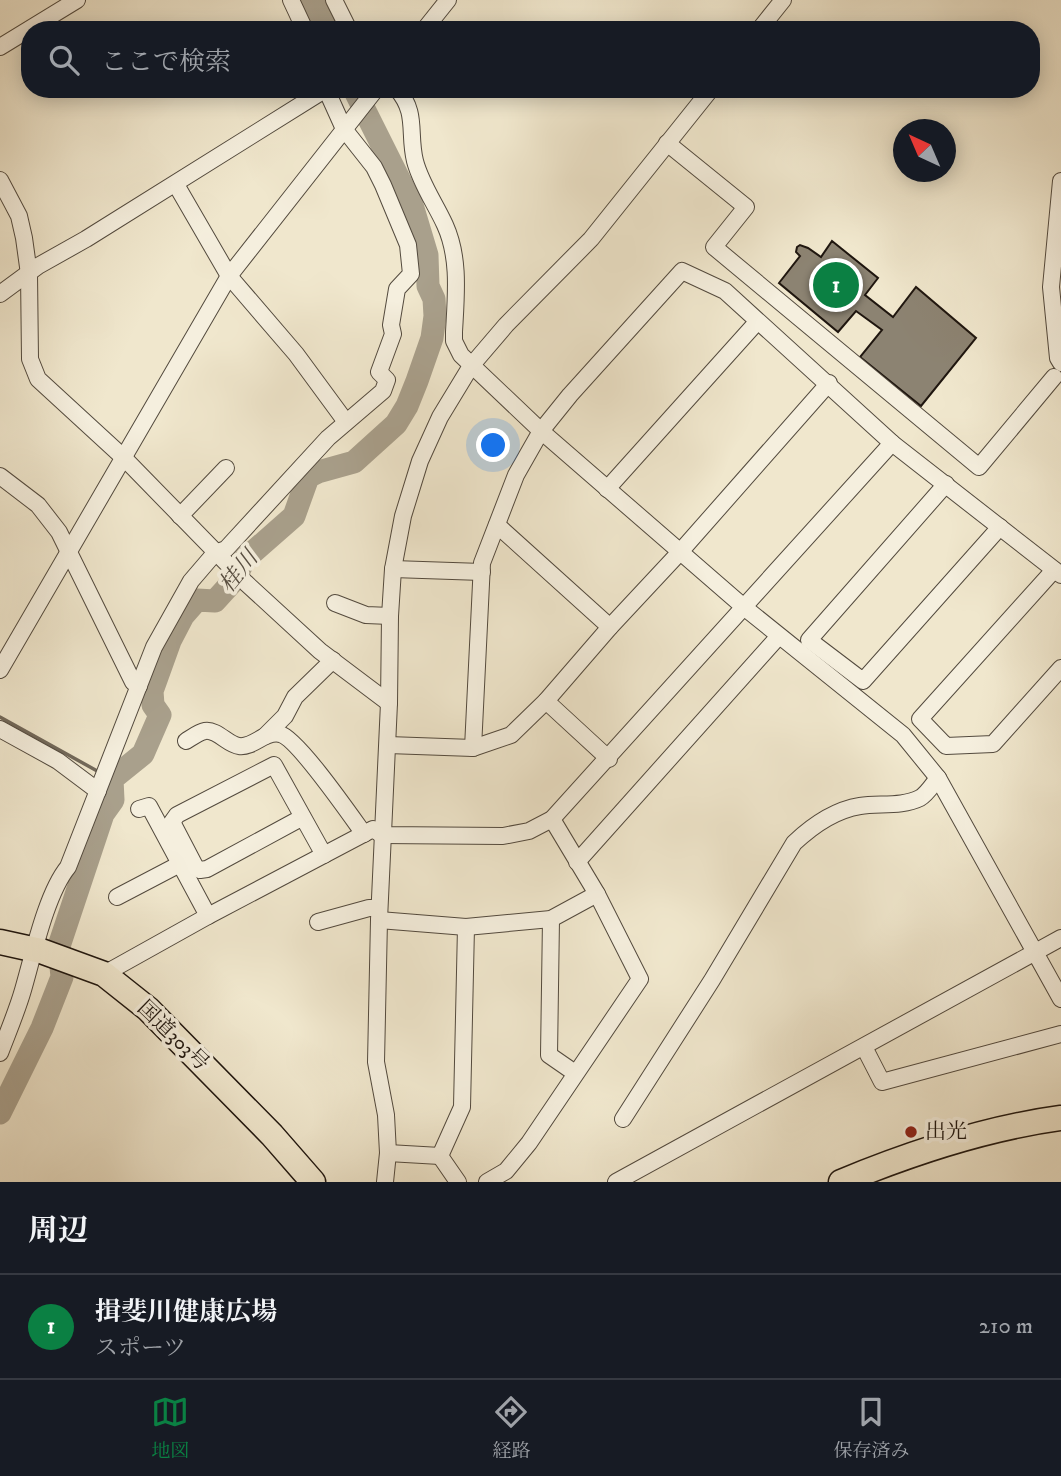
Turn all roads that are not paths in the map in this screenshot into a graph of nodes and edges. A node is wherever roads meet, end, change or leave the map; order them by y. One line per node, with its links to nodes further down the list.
1 (76, 0): 6 (street)
2 (291, 0): 7 (street)
3 (334, 0): 8 (street)
4 (448, 0): 9 (street)
5 (783, 0): 10 (street)
6 (42, 21)
7 (301, 21)
8 (344, 21)
9 (431, 21)
10 (766, 21)
11 (21, 34): 12 (street)
12 (0, 47)
13 (312, 98): 23 (street)
14 (331, 98): 18 (street)
15 (369, 98): 18 (street)
16 (404, 98): 27 (street)
17 (704, 98): 19 (street)
18 (346, 126): 24 (street); 30 (street)
19 (667, 143): 27 (street); 28 (street)
20 (0, 180): 23 (street)
21 (1061, 181): 28 (street)
22 (178, 188): 24 (street)
23 (29, 274): 25 (street); 33 (street)
24 (229, 276): 30 (street); 33 (street)
25 (0, 294)
26 (757, 322): 29 (street); 31 (street); 37 (street)
27 (471, 366): 31 (street); 44 (street)
28 (1057, 370)
29 (829, 383): 32 (street); 42 (street)
30 (346, 422): 43 (street)
31 (541, 432): 37 (street); 39 (street)
32 (892, 443): 36 (street); 48 (street)
33 (124, 458): 38 (street); 41 (street)
34 (226, 468): 38 (street)
35 (0, 477): 41 (street)
36 (946, 484): 40 (street); 40 (street)
37 (607, 489): 42 (street)
38 (180, 516): 43 (street)
39 (497, 525): 45 (street); 50 (street)
40 (1000, 527): 46 (street)
41 (69, 551): 54 (street); 55 (street)
42 (680, 552): 48 (street); 50 (street)
43 (217, 555): 52 (street); 55 (street)
44 (393, 569): 45 (street); 49 (street)
45 (482, 572): 62 (street)
46 (1057, 573): 53 (street)
47 (335, 603): 49 (street)
48 (745, 608): 51 (street); 63 (street)
49 (390, 616): 57 (street)
50 (610, 627): 56 (street)
51 (779, 636): 64 (street); 72 (street)
52 (333, 660): 57 (street); 59 (street)
53 (1061, 668)
54 (0, 670)
55 (139, 686): 65 (street)
56 (546, 701): 62 (street); 63 (street)
57 (389, 703): 61 (street)
58 (0, 729): 65 (street)
59 (264, 736): 60 (street); 69 (street)
60 (186, 741)
61 (388, 745): 62 (street); 70 (street)
62 (473, 748)
63 (609, 758): 68 (street)
64 (938, 778): 84 (street); 92 (street)
65 (98, 791): 83 (street)
66 (139, 810): 73 (street)
67 (303, 817): 67 (street); 71 (street)
68 (552, 819): 70 (street); 72 (street)
69 (364, 834): 70 (street); 71 (street)
70 (382, 835): 76 (street)
71 (324, 855): 77 (street)
72 (577, 862): 74 (street)
73 (180, 864): 75 (street); 77 (street)
74 (597, 894): 78 (street); 90 (street)
75 (117, 897)
76 (379, 914): 79 (street); 80 (street); 93 (street)
77 (208, 916): 85 (street)
78 (551, 919): 80 (street); 90 (street)
79 (318, 922)
80 (466, 927): 94 (street)
81 (1061, 938): 84 (street)
82 (0, 942): 83 (highway, 国道303号)
83 (37, 950): 85 (highway, 国道303号); 89 (street)
84 (1035, 951): 86 (street); 88 (street)
85 (104, 974): 95 (highway, 国道303号)
86 (1061, 999)
87 (1061, 1034): 88 (street)
88 (864, 1047): 99 (street)
89 (0, 1052)
90 (575, 1073): 98 (street)
91 (1061, 1118): 100 (highway)
92 (624, 1119)
93 (388, 1153): 94 (street); 96 (street)
94 (440, 1156): 97 (street)
95 (313, 1182)
96 (385, 1182)
97 (458, 1182)
98 (487, 1182)
99 (616, 1182)
100 (841, 1182)

